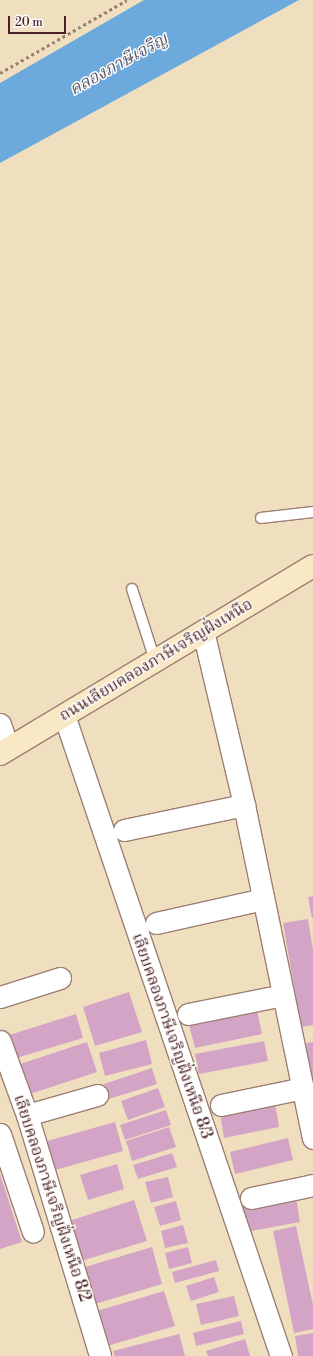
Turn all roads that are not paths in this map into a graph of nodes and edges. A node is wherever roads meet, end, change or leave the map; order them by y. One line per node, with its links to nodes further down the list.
1 (313, 512): 2 (lane)
2 (261, 518)
3 (312, 571): 5 (main road, ถนนเลียบคลองภาษีเจริญฝั่งเหนือ)
4 (132, 589): 6 (lane)
5 (203, 631): 6 (main road, ถนนเลียบคลองภาษีเจริญฝั่งเหนือ); 10 (street)
6 (155, 660): 7 (main road, ถนนเลียบคลองภาษีเจริญฝั่งเหนือ)
7 (64, 716): 9 (main road, ถนนเลียบคลองภาษีเจริญฝั่งเหนือ); 29 (street, เลียบคลองภาษีเจริญฝั่งเหนือ 8/3)
8 (0, 724): 9 (street)
9 (4, 751)
10 (244, 805): 11 (street); 12 (street)
11 (124, 830)
12 (263, 899): 13 (street); 15 (street)
13 (156, 923)
14 (60, 978): 16 (street)
15 (283, 995): 17 (street); 19 (street)
16 (0, 997)
17 (188, 1014)
18 (0, 1041): 22 (street, เลียบคลองภาษีเจริญฝั่งเหนือ 8/2)
19 (303, 1088): 21 (street); 24 (street)
20 (97, 1095): 22 (street)
21 (221, 1105)
22 (27, 1115): 28 (street, เลียบคลองภาษีเจริญฝั่งเหนือ 8/2)
23 (0, 1134): 27 (street)
24 (313, 1138)
25 (313, 1185): 26 (street)
26 (251, 1198)
27 (34, 1232)
28 (100, 1356)
29 (281, 1356)

